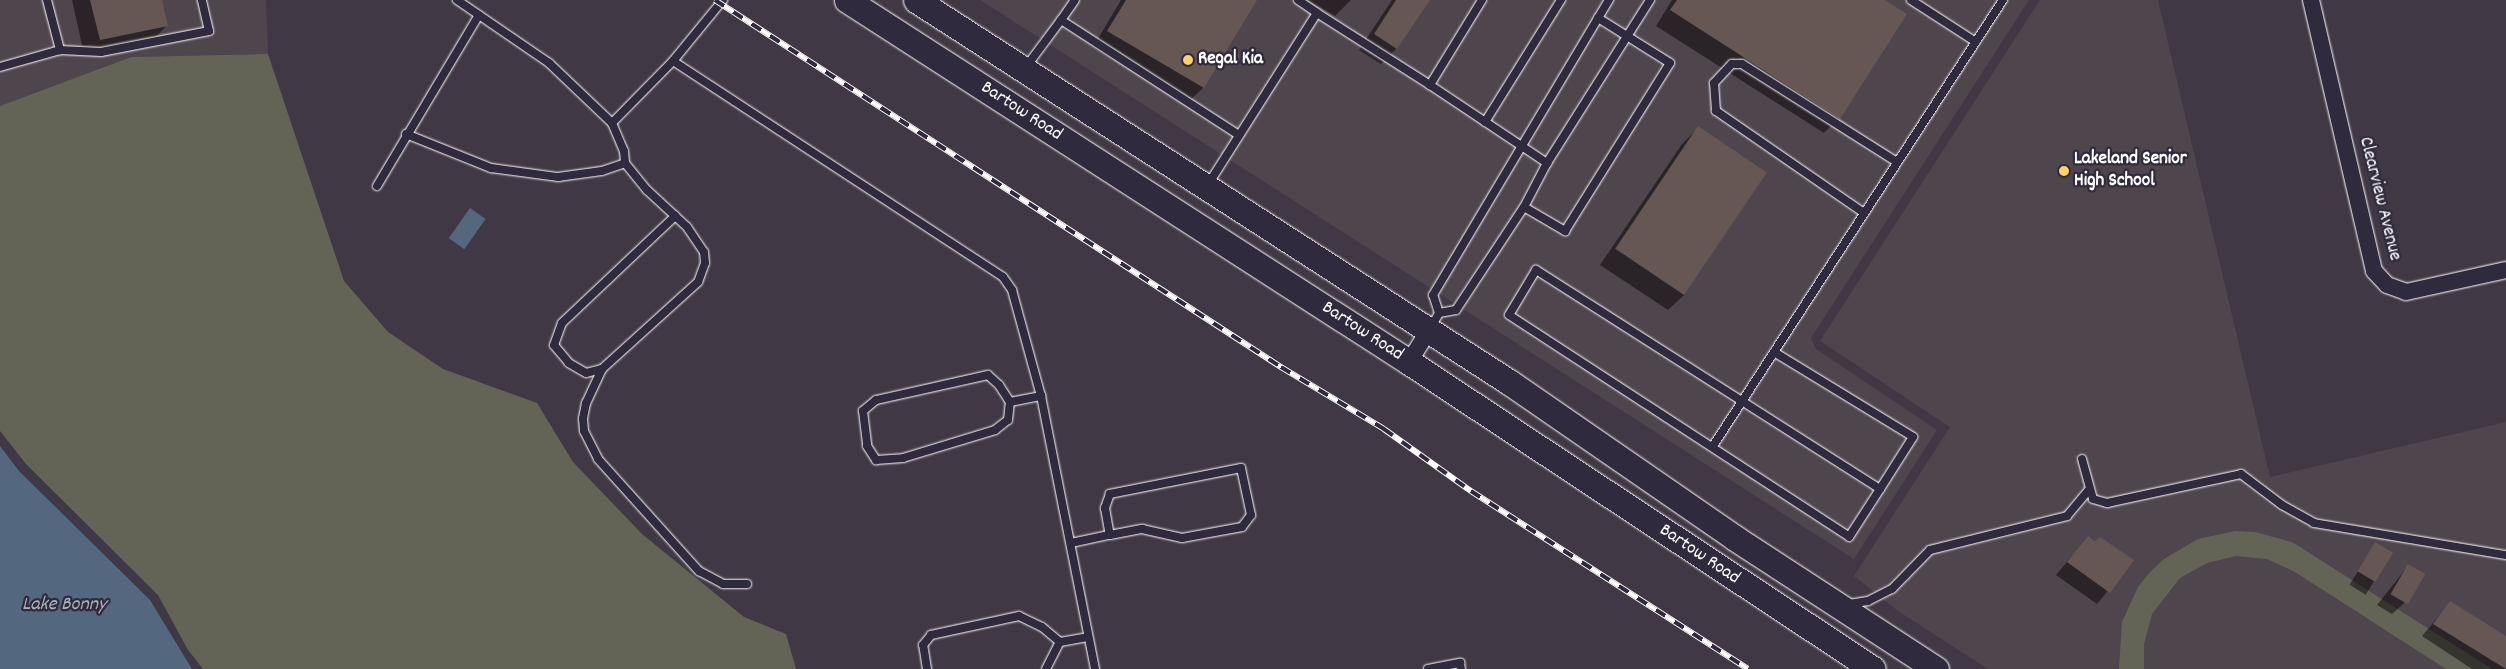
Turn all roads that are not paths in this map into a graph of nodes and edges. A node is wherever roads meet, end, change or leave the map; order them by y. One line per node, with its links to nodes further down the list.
1 (47, 0): 22 (lane)
2 (202, 0): 22 (lane)
3 (457, 0): 17 (lane)
4 (723, 0): 23 (lane)
5 (847, 0): 43 (main road, Bartow Road)
6 (916, 0): 25 (main road, Bartow Road)
7 (1074, 0): 19 (lane)
8 (1298, 0): 16 (lane)
9 (1482, 0): 26 (lane)
10 (1561, 0): 27 (lane)
11 (1609, 0): 18 (lane)
12 (1650, 0): 20 (lane)
13 (1912, 0): 21 (lane)
14 (2003, 0): 21 (lane)
15 (2311, 0): 40 (street, Clearview Avenue)
16 (1317, 13): 26 (lane); 30 (lane)
17 (479, 15): 28 (lane); 29 (lane)
18 (1598, 18): 20 (lane); 31 (lane)
19 (1061, 20): 25 (lane); 30 (lane)
20 (1626, 34): 34 (lane); 37 (lane)
21 (1976, 42): 32 (lane)
22 (60, 50): 24 (lane)
23 (673, 61): 28 (lane); 45 (lane)
24 (0, 67)
25 (1024, 69): 36 (main road, Bartow Road)
26 (1430, 85): 27 (lane)
27 (1485, 122): 31 (lane)
28 (612, 123): 33 (lane)
29 (406, 134): 33 (lane); 35 (lane)
30 (1239, 135): 36 (lane)
31 (1520, 146): 34 (lane); 41 (lane)
32 (1897, 162): 38 (lane); 38 (lane)
33 (625, 163): 39 (lane)
34 (1547, 163): 37 (lane)
35 (377, 186)
36 (1207, 187): 41 (main road, Bartow Road)
37 (1524, 207): 41 (lane)
38 (1864, 213): 42 (lane)
39 (675, 216): 44 (lane); 44 (lane)
40 (2506, 270)
41 (1434, 322): 43 (street); 56 (main road, Bartow Road)
42 (1774, 352): 46 (lane); 50 (lane)
43 (1409, 362): 64 (main road, Bartow Road)
44 (602, 369): 55 (lane)
45 (1041, 396): 47 (lane); 53 (lane)
46 (1742, 401): 48 (lane); 48 (lane); 50 (lane)
47 (1010, 402): 47 (lane)
48 (1713, 446): 50 (lane)
49 (2082, 459): 51 (lane)
50 (1880, 489)
51 (2090, 489): 54 (lane); 56 (lane)
52 (1110, 535): 52 (lane); 53 (lane)
53 (1071, 543): 57 (lane)
54 (2506, 555)
55 (748, 584)
56 (1836, 604): 65 (main road, Bartow Road)
57 (1088, 638): 58 (lane); 61 (lane)
58 (1060, 642): 59 (lane); 60 (lane)
59 (926, 669)
60 (1046, 669)
61 (1096, 669)
62 (1428, 669): 63 (lane)
63 (1462, 669)
64 (1873, 669)
65 (1936, 669)

